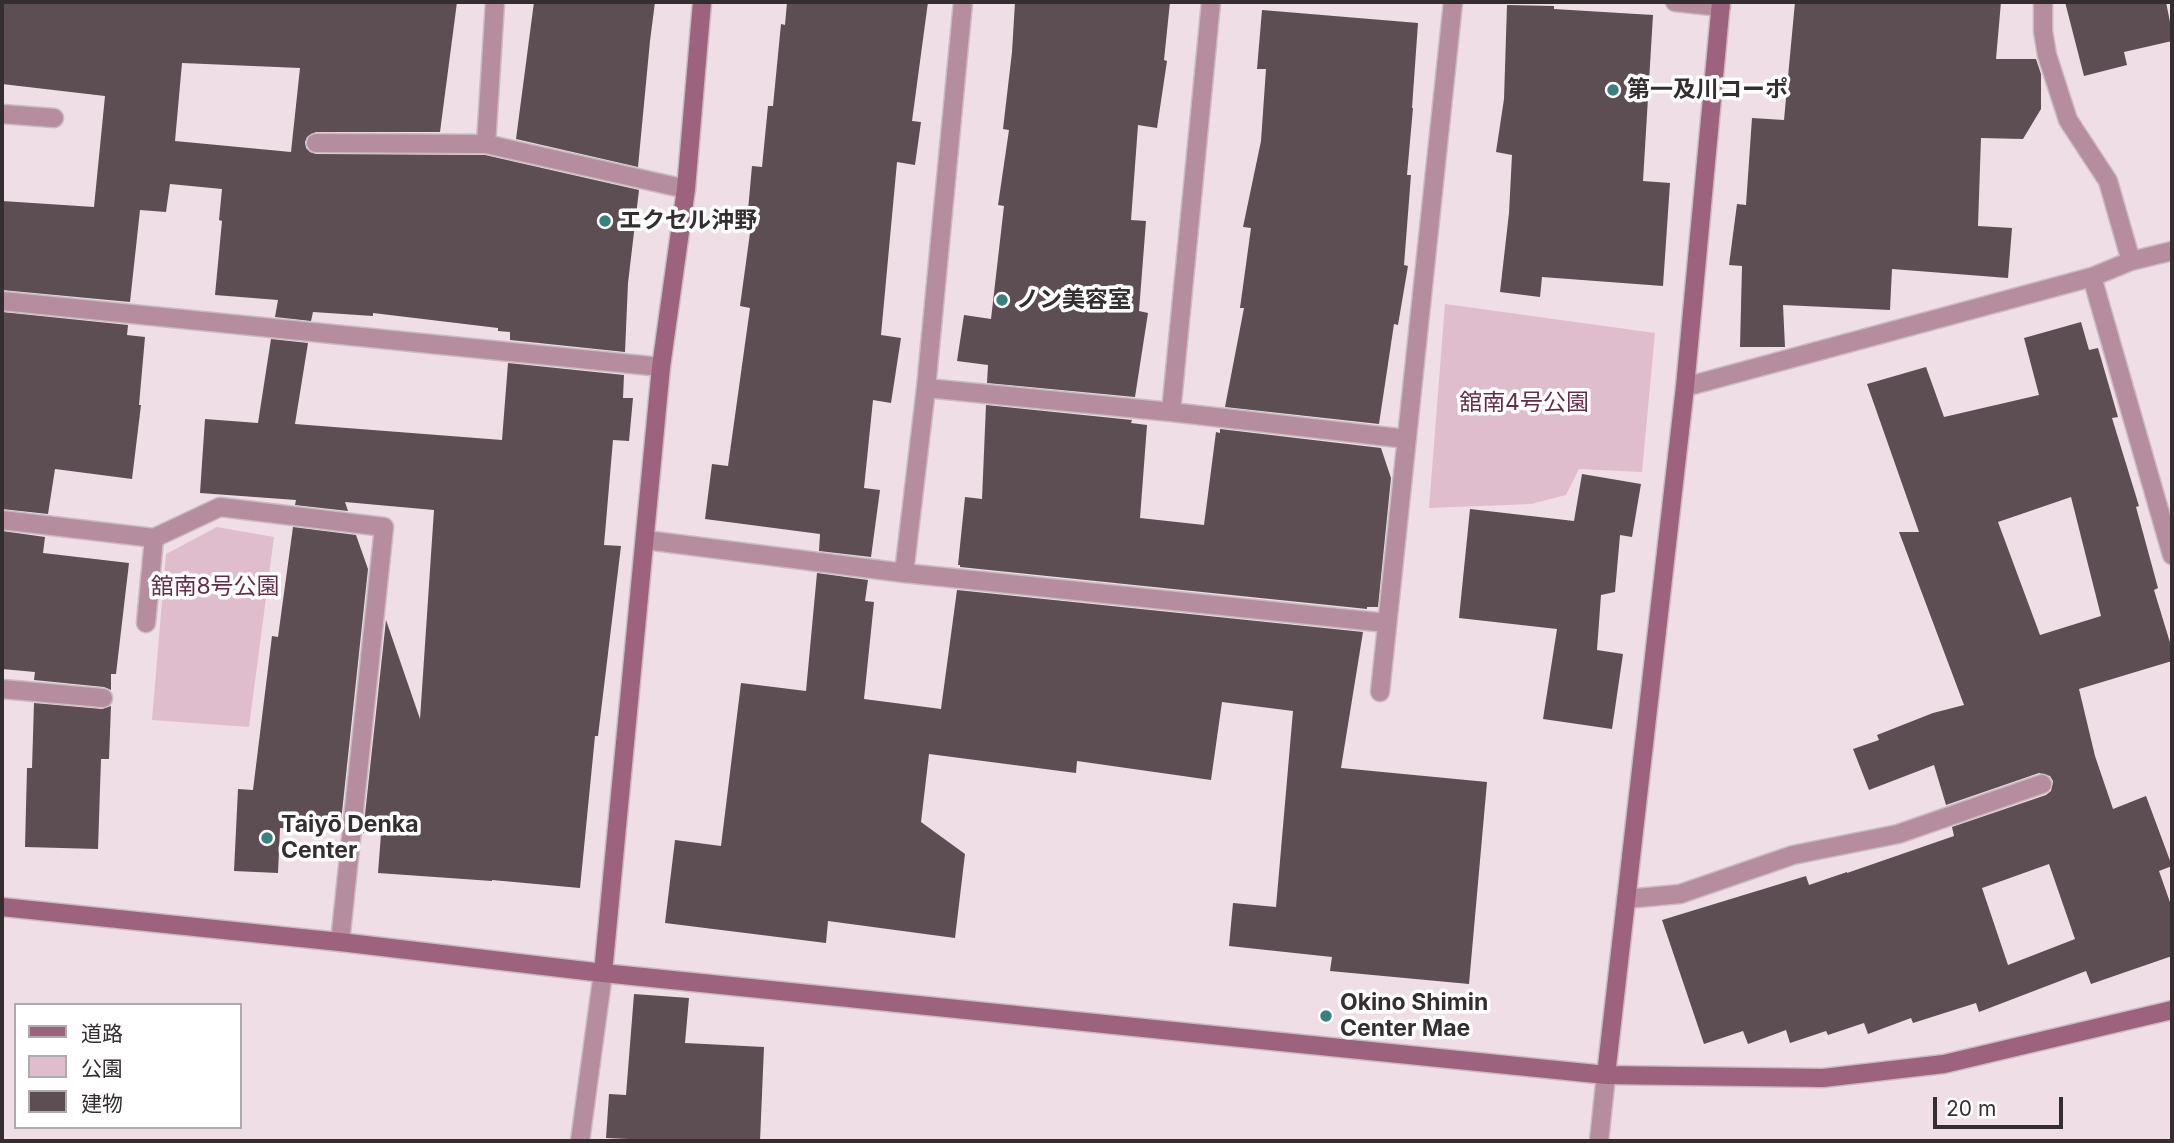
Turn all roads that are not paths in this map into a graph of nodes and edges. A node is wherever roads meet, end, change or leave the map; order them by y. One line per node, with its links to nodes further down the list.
1 (495, 2): 12 (street)
2 (702, 2): 13 (street)
3 (963, 2): 20 (street)
4 (1211, 2): 21 (street)
5 (1453, 2): 22 (street)
6 (1675, 2): 8 (street)
7 (2043, 2): 15 (street)
8 (1721, 4): 19 (street)
9 (2, 114): 10 (street)
10 (54, 118)
11 (316, 143): 12 (street)
12 (486, 144): 13 (street)
13 (686, 189): 18 (street)
14 (2172, 251): 15 (street)
15 (2131, 261): 16 (street)
16 (2092, 276): 19 (street); 26 (street)
17 (2, 301): 18 (street)
18 (661, 368): 25 (street)
19 (1685, 387): 34 (street)
20 (926, 388): 21 (street); 27 (street)
21 (1171, 412): 22 (street)
22 (1407, 439): 29 (street)
23 (2, 520): 24 (street)
24 (154, 538): 28 (street); 36 (street)
25 (646, 540): 27 (street); 37 (street)
26 (2172, 555)
27 (904, 573): 29 (street)
28 (146, 623)
29 (1387, 623): 31 (street)
30 (2, 690): 32 (street)
31 (1380, 692)
32 (103, 698)
33 (2042, 784): 34 (street)
34 (1626, 899): 39 (street)
35 (2, 907): 36 (street)
36 (340, 942): 37 (street)
37 (603, 973): 39 (street); 40 (street)
38 (2172, 1010): 39 (street)
39 (1606, 1075): 41 (street)
40 (580, 1141)
41 (1599, 1141)

